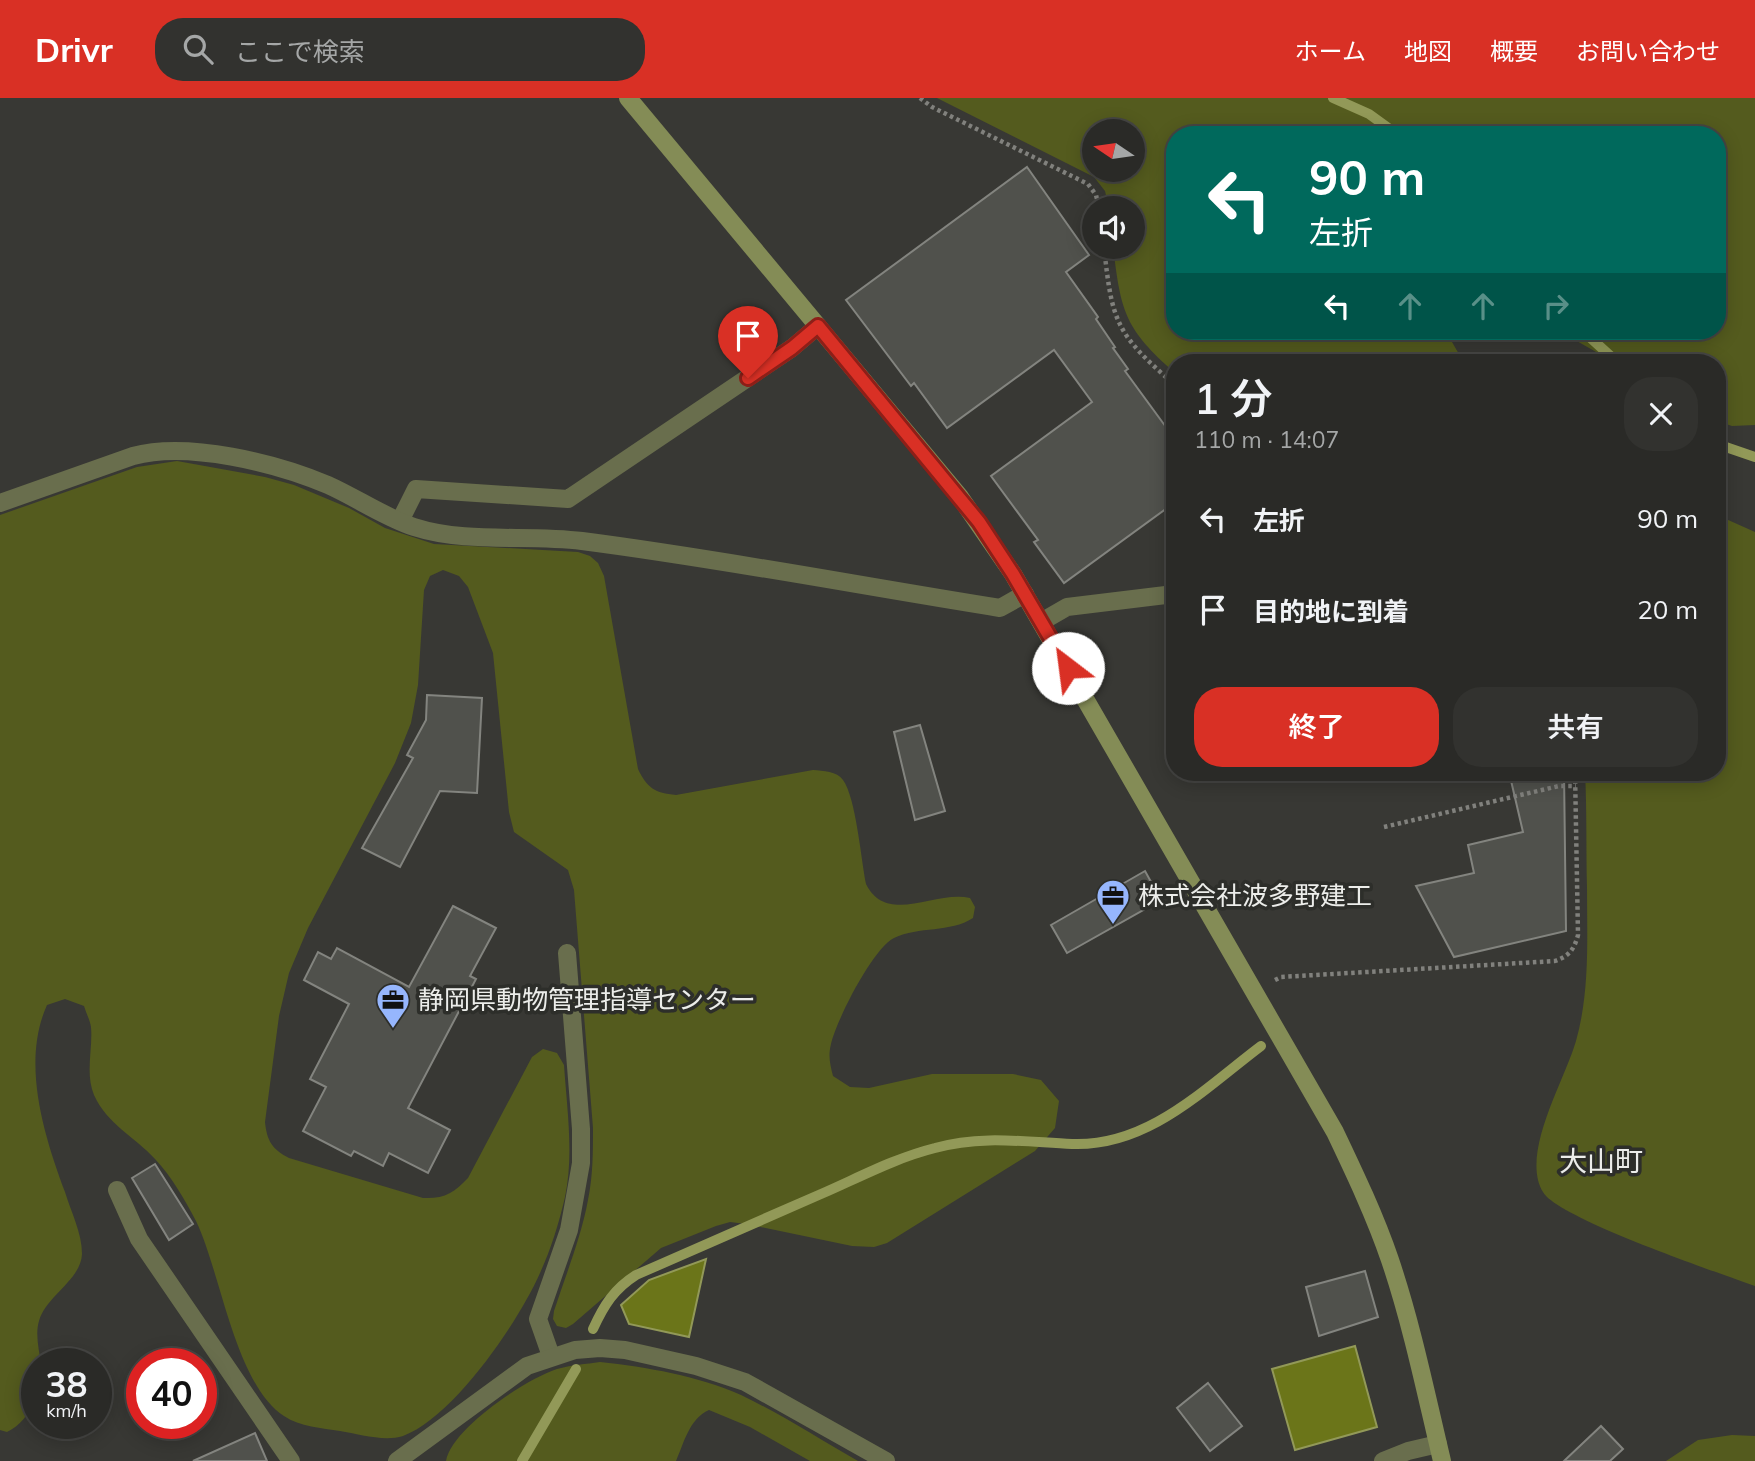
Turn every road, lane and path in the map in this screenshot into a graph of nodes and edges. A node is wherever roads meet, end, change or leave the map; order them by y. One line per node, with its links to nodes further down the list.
1 (628, 98): 5 (street)
2 (920, 98): 3 (path)
3 (1096, 196)
4 (1105, 259): 6 (path)
5 (818, 326): 8 (street); 9 (street)
6 (1166, 377)
7 (0, 503): 8 (street)
8 (400, 521): 9 (street)
9 (1025, 594): 11 (street)
10 (1166, 594): 11 (street)
11 (1041, 622): 16 (street)
12 (1576, 781): 13 (path)
13 (1576, 786): 14 (path); 16 (path)
14 (1384, 827)
15 (567, 953): 18 (street)
16 (1254, 992): 19 (street)
17 (117, 1190): 20 (street)
18 (551, 1356): 21 (street); 22 (street)
19 (1440, 1452): 23 (street)
20 (291, 1461)
21 (397, 1461)
22 (886, 1461)
23 (1384, 1461)

